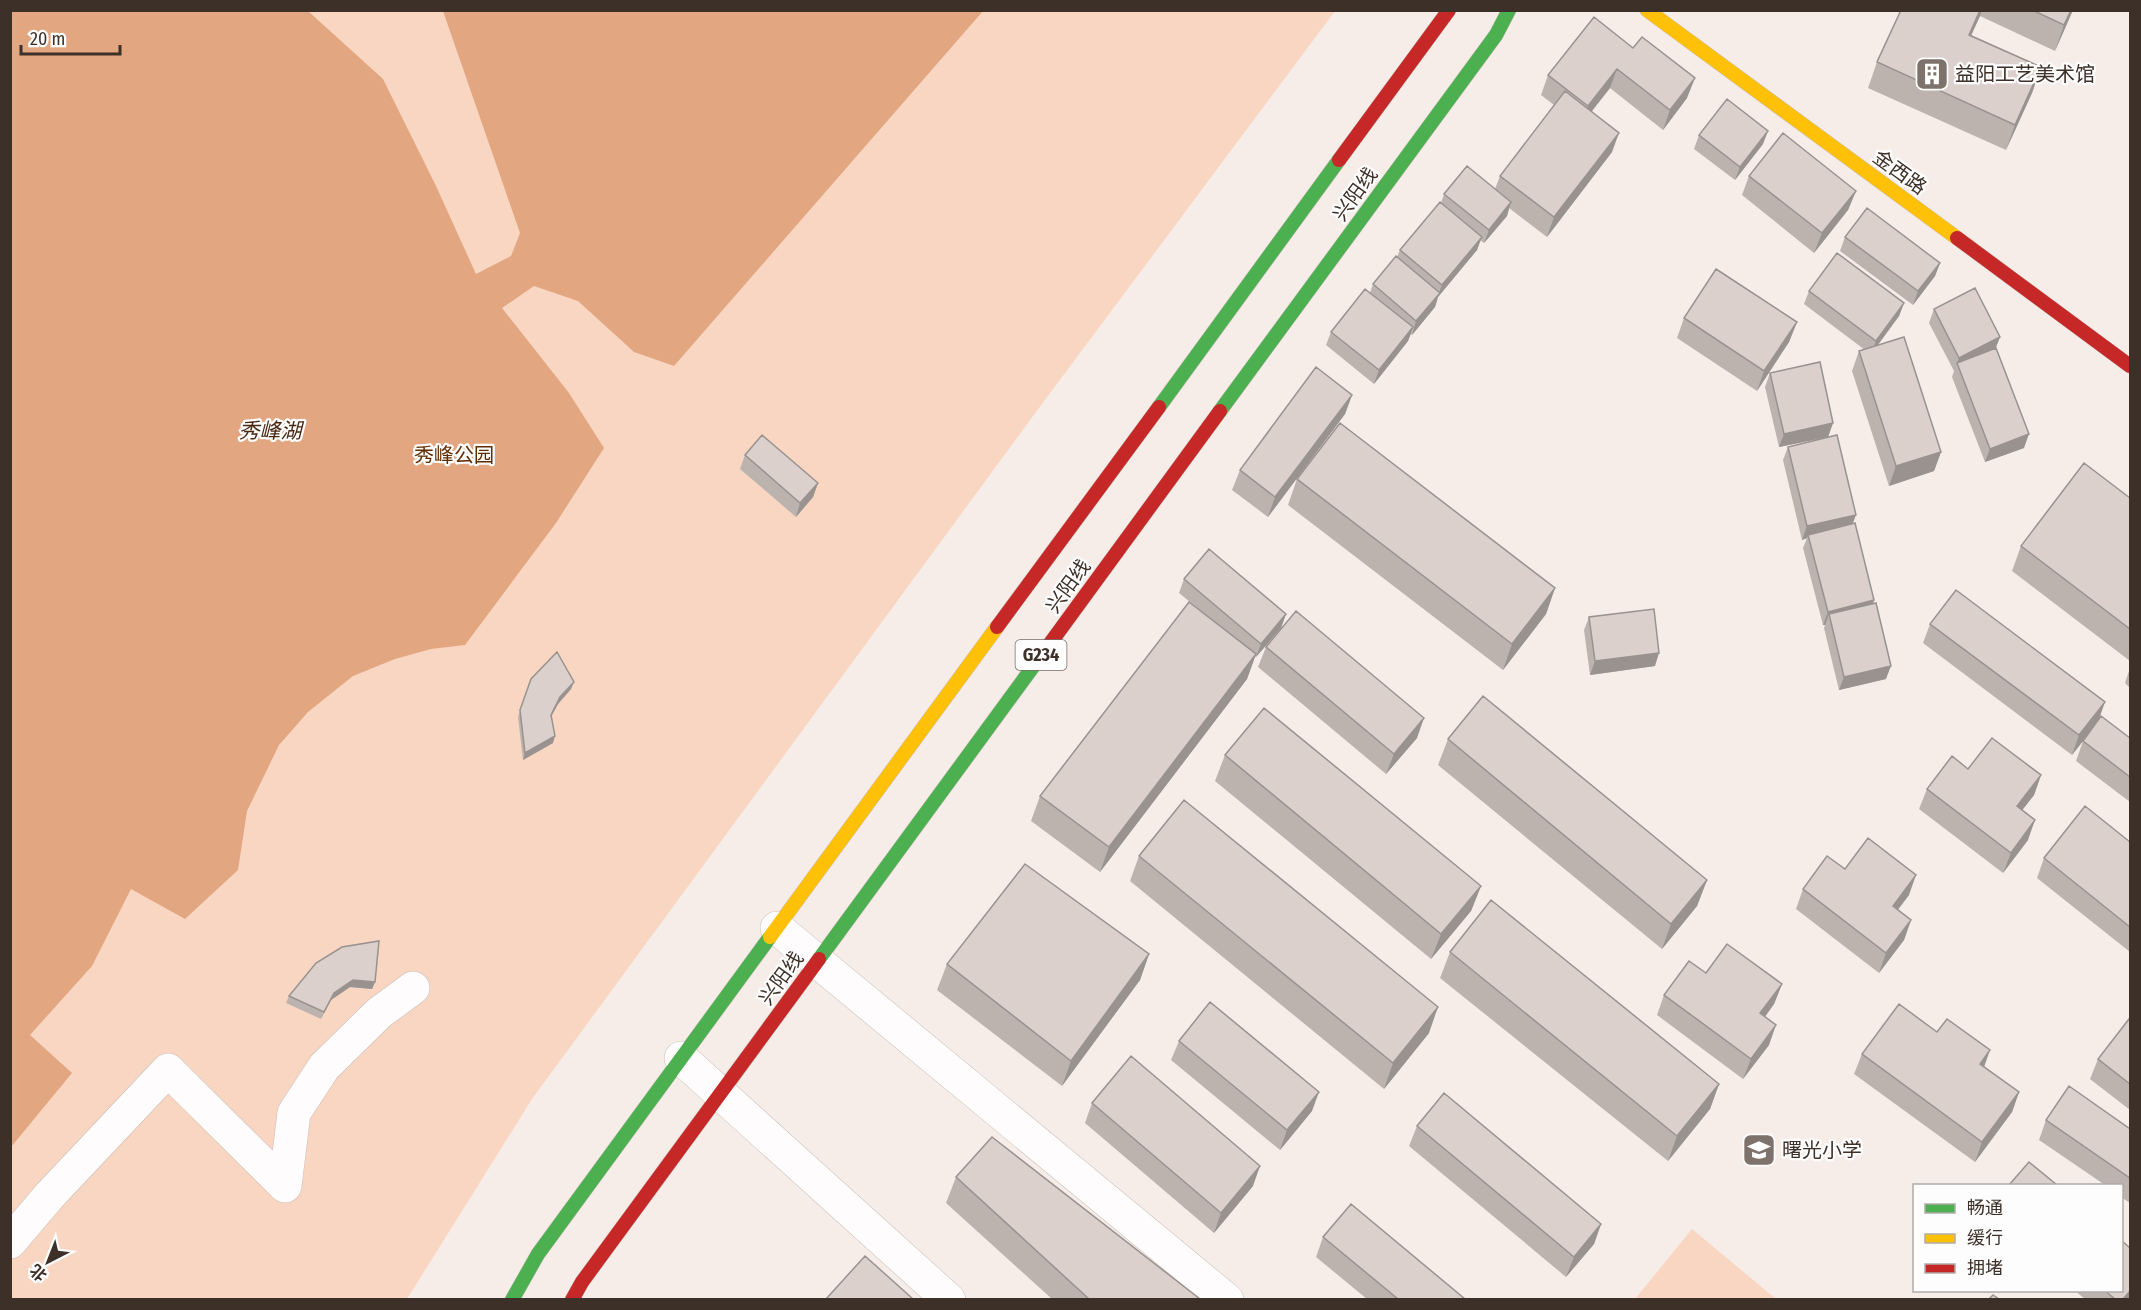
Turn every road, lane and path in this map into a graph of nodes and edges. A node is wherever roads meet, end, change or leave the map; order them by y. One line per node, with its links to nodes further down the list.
1 (1449, 10): 5 (main road, 兴阳线 / G234)
2 (1509, 10): 6 (main road, 兴阳线 / G234)
3 (1647, 10): 4 (main road, 金西路)
4 (2129, 361)
5 (777, 928): 6 (street); 8 (main road, 兴阳线 / G234)
6 (818, 960): 9 (main road, 兴阳线 / G234); 14 (street)
7 (413, 988): 10 (street)
8 (681, 1058): 9 (street); 11 (main road, 兴阳线 / G234)
9 (721, 1093): 12 (main road, 兴阳线 / G234); 13 (street)
10 (10, 1242)
11 (512, 1299)
12 (572, 1299)
13 (949, 1299)
14 (1227, 1299)

